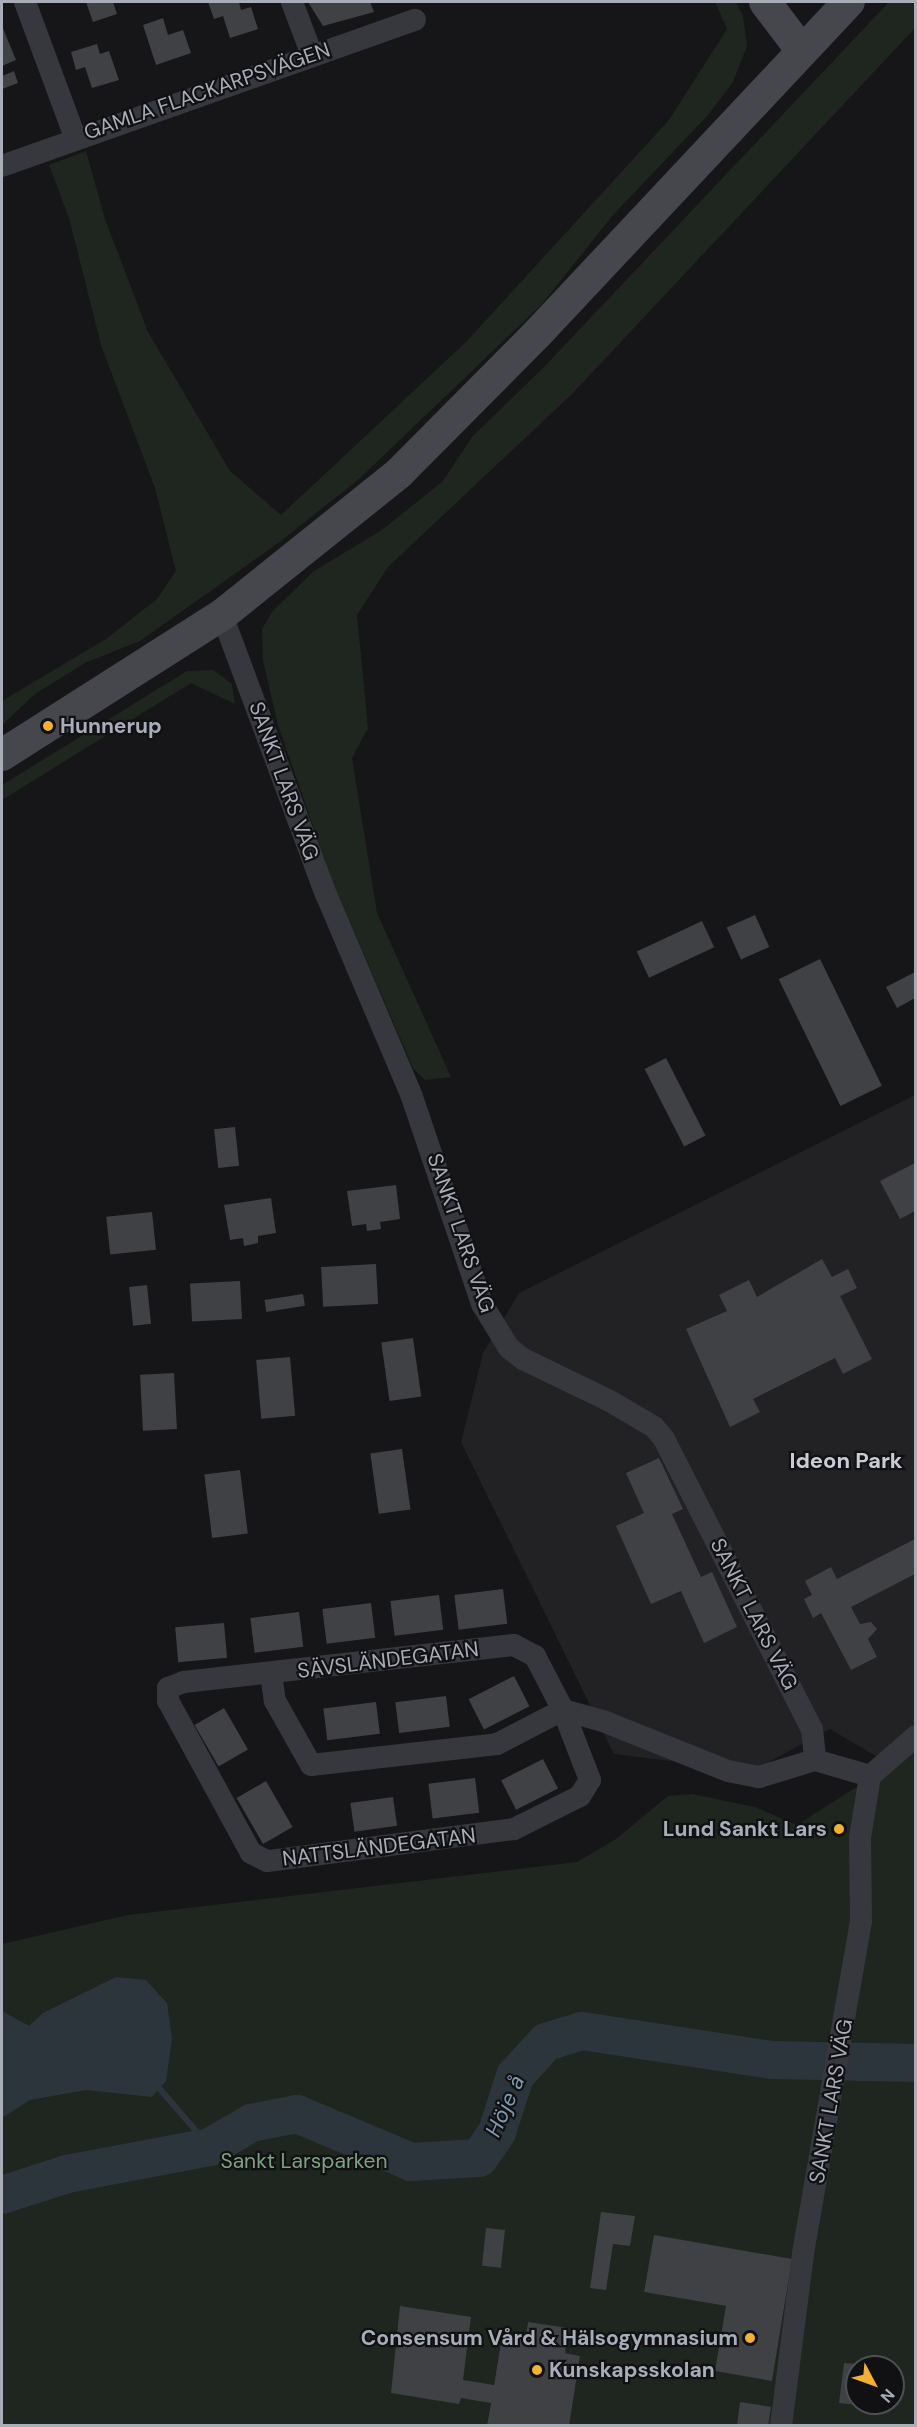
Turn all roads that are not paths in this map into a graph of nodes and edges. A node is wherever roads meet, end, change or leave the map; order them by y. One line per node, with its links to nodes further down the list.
1 (25, 2): 8 (street)
2 (292, 2): 7 (street)
3 (765, 2): 6 (main road)
4 (849, 2): 6 (main road)
5 (415, 20): 7 (street, GAMLA FLACKARPSVÄGEN)
6 (802, 51): 10 (main road)
7 (312, 55): 8 (street, GAMLA FLACKARPSVÄGEN)
8 (75, 137): 9 (street, GAMLA FLACKARPSVÄGEN)
9 (2, 166)
10 (222, 615): 11 (main road); 16 (street, SANKT LARS VÄG)
11 (2, 754)
12 (271, 1674): 13 (street, SÄVSLÄNDEGATAN); 14 (street, SÄVSLÄNDEGATAN); 14 (street)
13 (168, 1701): 14 (street, NATTSLÄNDEGATAN)
14 (563, 1710): 16 (street)
15 (915, 1736): 17 (street)
16 (815, 1760): 17 (street)
17 (870, 1776): 18 (street, SANKT LARS VÄG)
18 (781, 2426)

